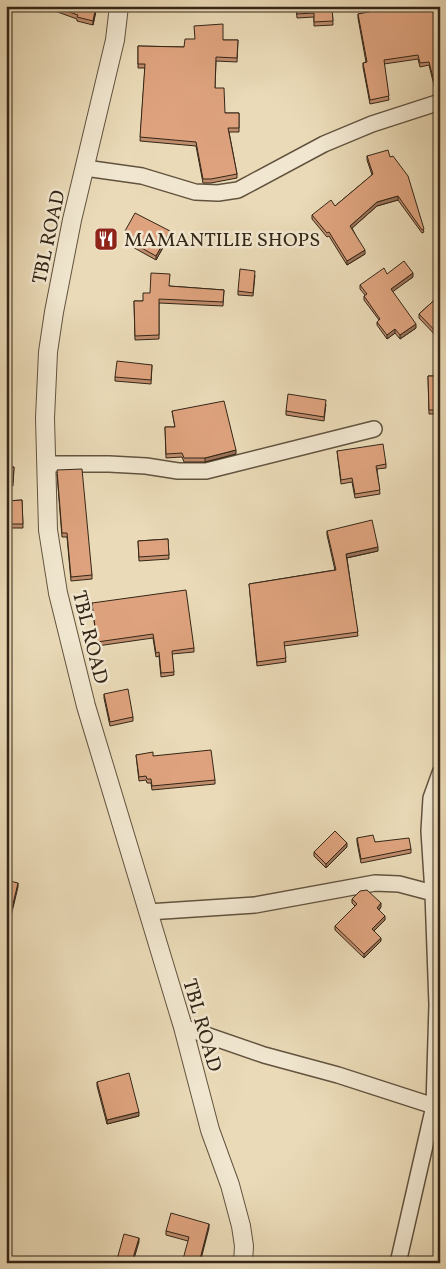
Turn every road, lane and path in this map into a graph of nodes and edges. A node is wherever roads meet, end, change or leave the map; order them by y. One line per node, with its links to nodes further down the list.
1 (118, 6): 3 (street, TBL ROAD)
2 (440, 102): 3 (street)
3 (85, 168): 5 (street, TBL ROAD)
4 (374, 428): 5 (street)
5 (46, 464): 8 (street, TBL ROAD)
6 (440, 774): 7 (street)
7 (433, 893): 8 (street); 10 (street)
8 (148, 912): 9 (street, TBL ROAD)
9 (183, 1026): 10 (street); 11 (street, TBL ROAD)
10 (437, 1107): 12 (street)
11 (243, 1263)
12 (398, 1263)

